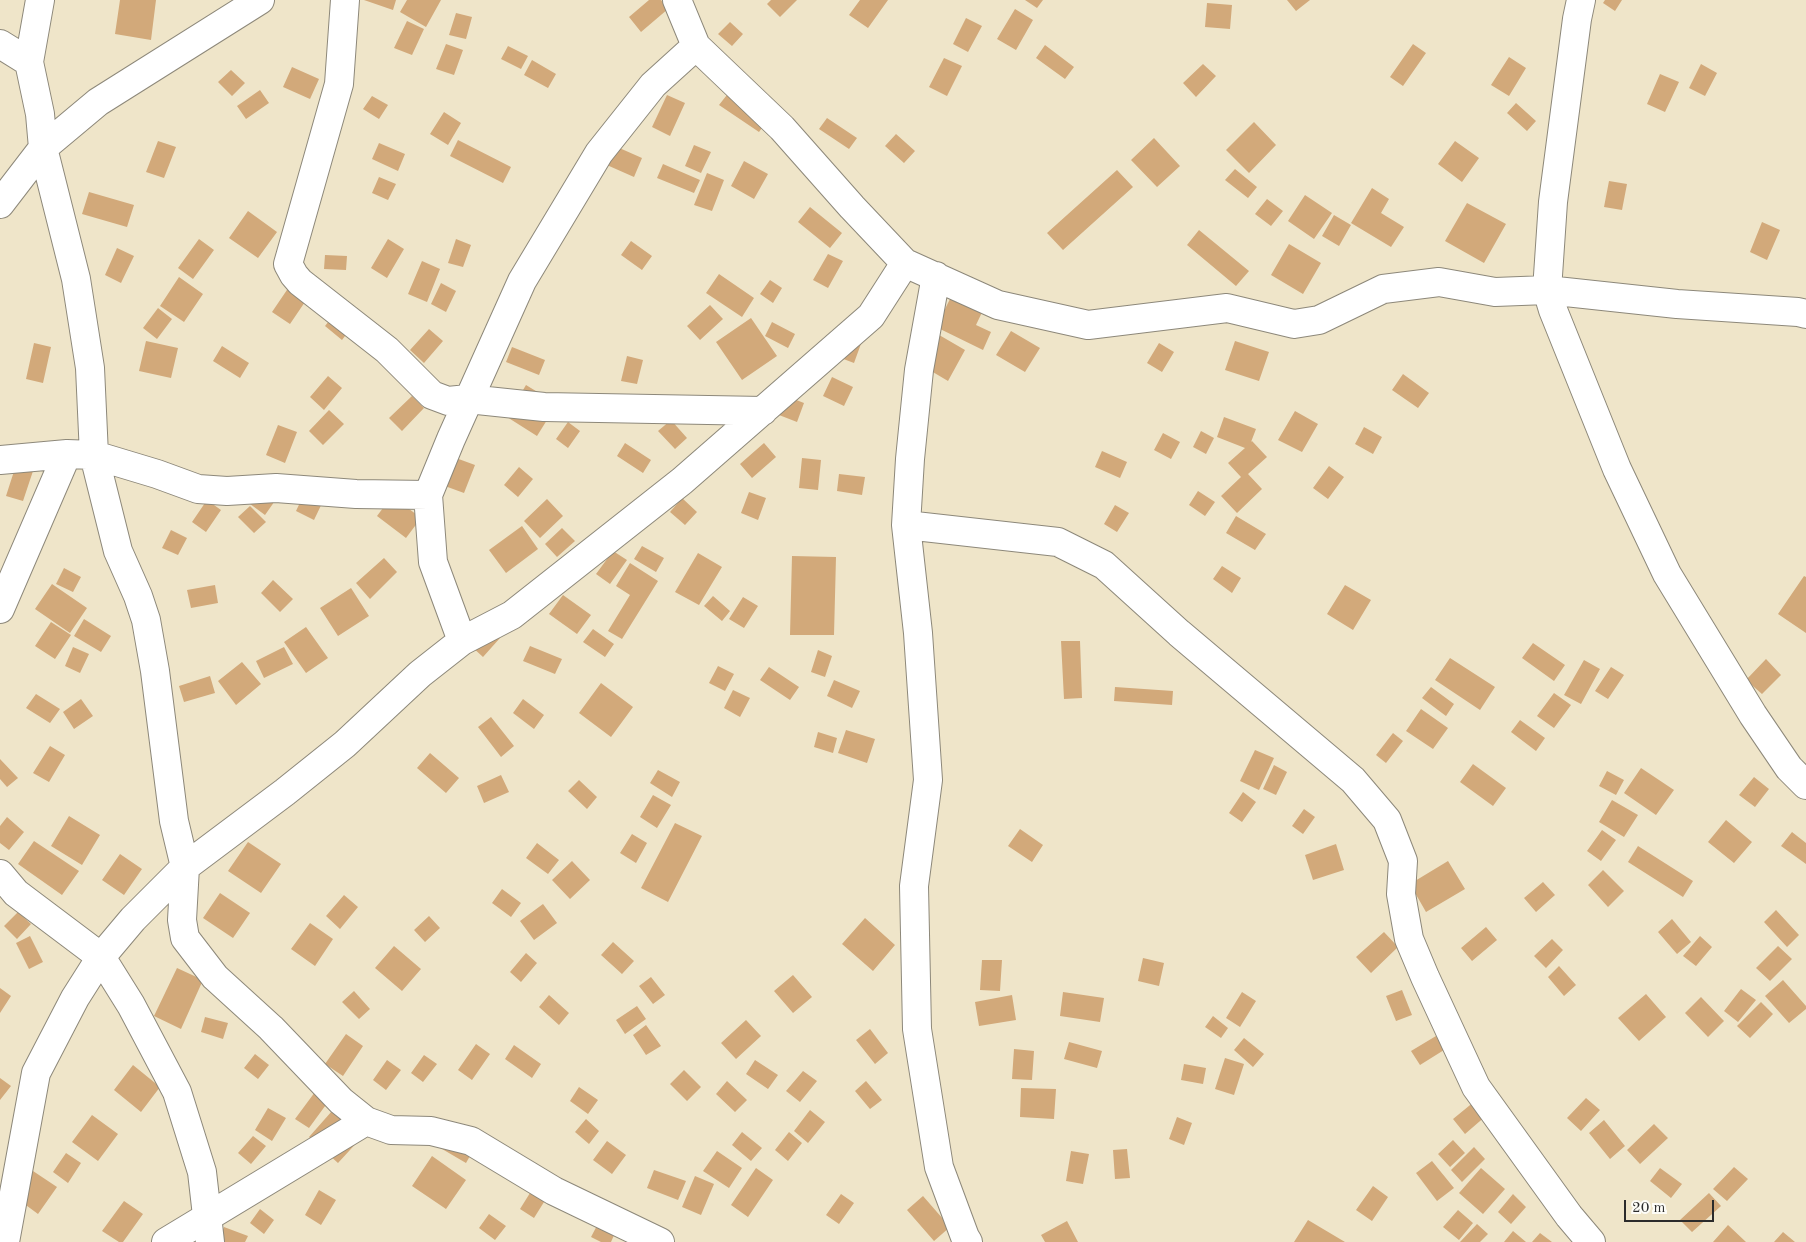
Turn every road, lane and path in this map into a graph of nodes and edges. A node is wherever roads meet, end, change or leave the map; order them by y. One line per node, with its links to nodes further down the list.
1 (40, 0): 8 (street)
2 (260, 0): 9 (street)
3 (345, 0): 15 (street)
4 (677, 0): 7 (street)
5 (1581, 0): 13 (street)
6 (0, 44): 8 (street)
7 (696, 46): 11 (street); 15 (street)
8 (29, 62): 9 (street)
9 (43, 148): 10 (street); 17 (street)
10 (0, 204)
11 (905, 263): 12 (street); 16 (street)
12 (936, 276): 13 (street); 20 (street)
13 (1547, 290): 14 (street); 23 (street)
14 (1806, 314)
15 (468, 399): 16 (street); 19 (street)
16 (763, 411): 22 (street)
17 (80, 454): 18 (street); 19 (street); 21 (street); 24 (street)
18 (0, 460)
19 (428, 495): 22 (street)
20 (906, 525): 32 (street); 33 (street)
21 (0, 609)
22 (462, 641): 24 (street)
23 (1806, 785)
24 (185, 867): 26 (street); 27 (street)
25 (0, 874): 26 (street)
26 (101, 957): 28 (street); 29 (street)
27 (366, 1121): 28 (street); 31 (street)
28 (209, 1230): 30 (street)
29 (5, 1242)
30 (166, 1242)
31 (660, 1242)
32 (968, 1242)
33 (1591, 1242)

